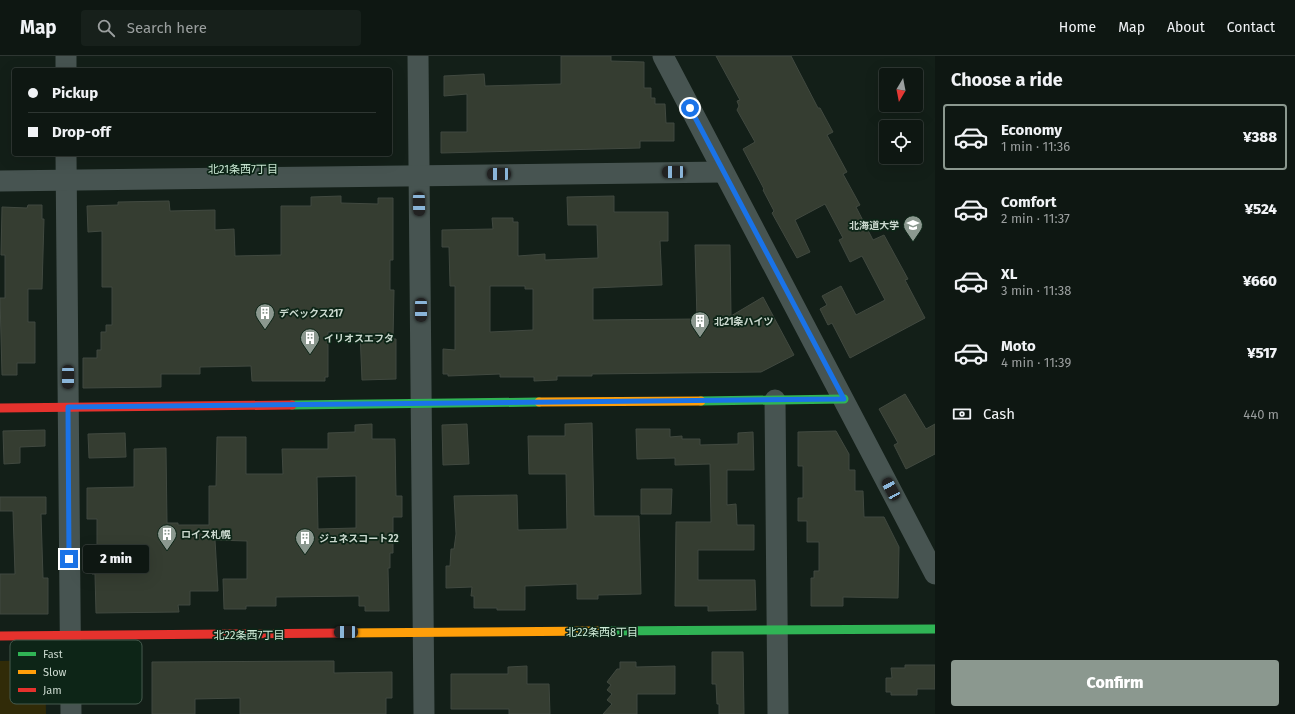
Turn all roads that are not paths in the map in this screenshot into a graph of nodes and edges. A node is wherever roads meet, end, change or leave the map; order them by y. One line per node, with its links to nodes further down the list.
1 (66, 56): 4 (street)
2 (418, 56): 7 (street)
3 (663, 56): 6 (street)
4 (66, 68)
5 (66, 156): 9 (street)
6 (723, 172): 7 (street); 10 (street)
7 (419, 175): 9 (street); 12 (street)
8 (0, 181): 9 (street)
9 (66, 181): 13 (street)
10 (844, 399): 11 (street); 15 (street)
11 (775, 400): 12 (street); 16 (street)
12 (422, 403): 13 (street); 18 (street)
13 (68, 407): 14 (street); 19 (street)
14 (0, 408)
15 (935, 574)
16 (777, 629): 17 (street); 18 (street); 25 (street)
17 (935, 629)
18 (423, 632): 19 (street); 24 (street)
19 (70, 635): 20 (street); 21 (street)
20 (0, 636)
21 (70, 640)
22 (71, 704): 23 (street)
23 (71, 714)
24 (424, 714)
25 (778, 714)

